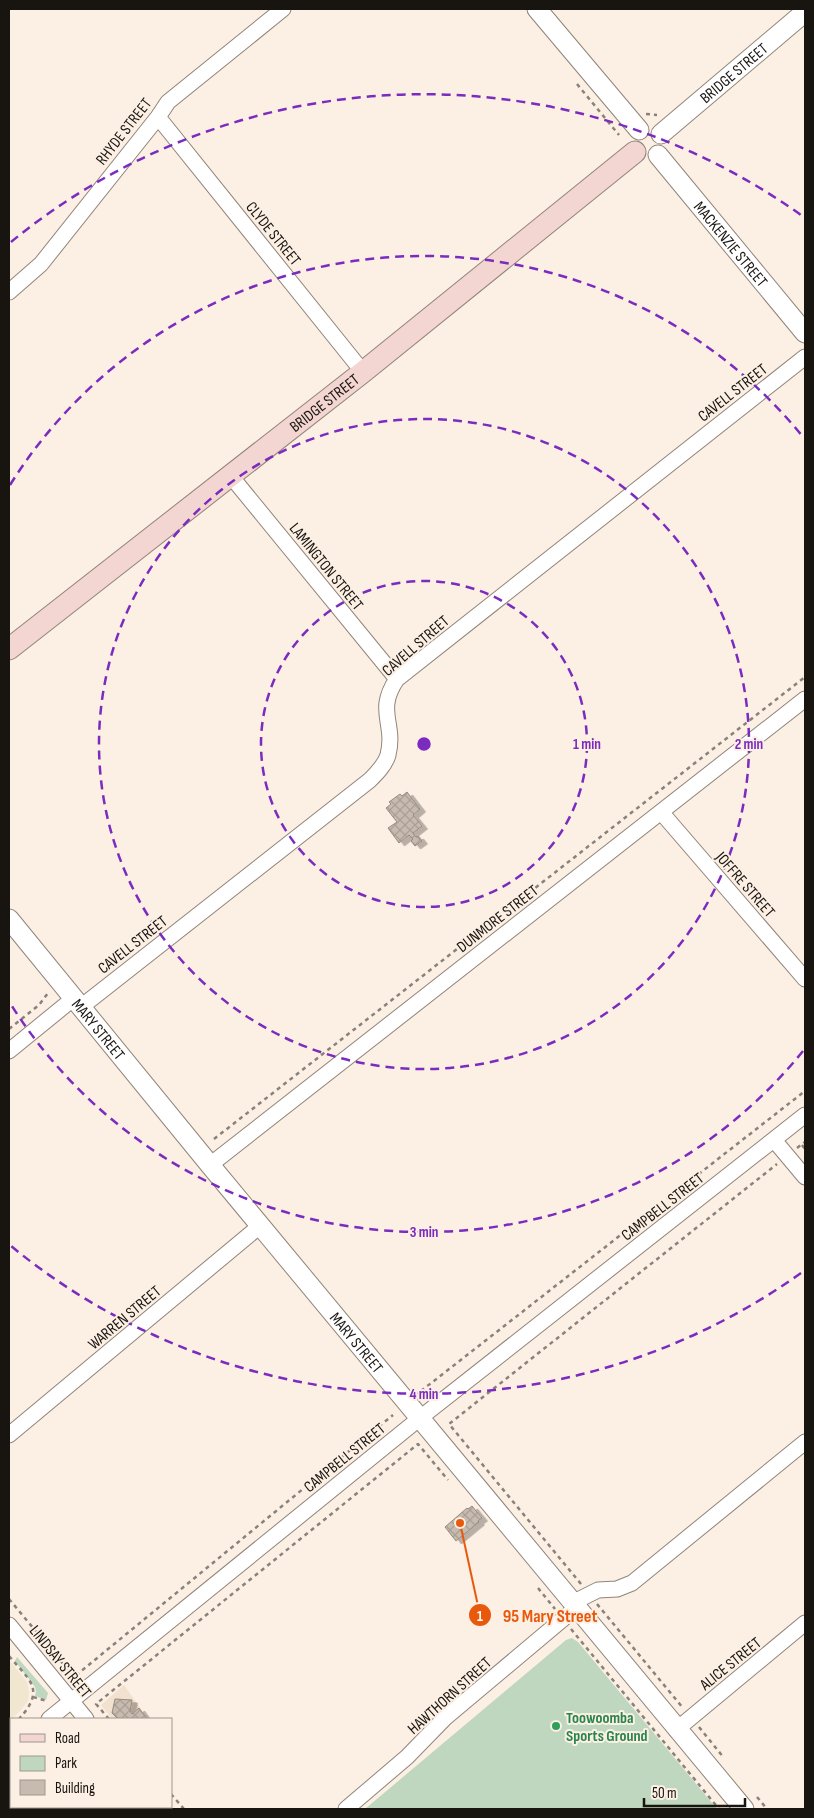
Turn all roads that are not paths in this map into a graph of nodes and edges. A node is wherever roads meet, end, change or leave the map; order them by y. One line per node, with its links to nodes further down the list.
1 (283, 9): 4 (street, RHYDE STREET)
2 (537, 9): 5 (street)
3 (805, 12): 6 (street, BRIDGE STREET)
4 (158, 117): 9 (street, RHYDE STREET); 12 (street, CLYDE STREET)
5 (642, 122): 6 (street); 7 (street)
6 (661, 134): 8 (street)
7 (635, 152): 8 (street); 12 (main road, BRIDGE STREET)
8 (658, 155): 10 (street, MACKENZIE STREET)
9 (9, 292)
10 (805, 333)
11 (805, 357): 15 (street, CAVELL STREET)
12 (363, 372): 13 (main road, BRIDGE STREET)
13 (230, 475): 14 (main road, BRIDGE STREET); 15 (street, LAMINGTON STREET)
14 (9, 649)
15 (397, 679): 20 (street, CAVELL STREET)
16 (805, 699): 17 (street, DUNMORE STREET)
17 (661, 812): 19 (street, JOFFRE STREET); 24 (street, DUNMORE STREET)
18 (9, 919): 20 (street, MARY STREET)
19 (805, 979)
20 (77, 1002): 21 (street, CAVELL STREET); 24 (street, MARY STREET)
21 (9, 1051)
22 (805, 1115): 23 (street, CAMPBELL STREET)
23 (774, 1140): 25 (street); 27 (street, CAMPBELL STREET)
24 (210, 1165): 26 (street, MARY STREET)
25 (805, 1178)
26 (261, 1225): 27 (street, MARY STREET); 28 (street, WARREN STREET)
27 (420, 1418): 30 (street, MARY STREET); 33 (street, CAMPBELL STREET)
28 (9, 1435)
29 (805, 1442): 30 (street, HAWTHORN STREET)
30 (574, 1606): 36 (street, MARY STREET); 38 (street, HAWTHORN STREET)
31 (805, 1623): 36 (street, ALICE STREET)
32 (9, 1625): 33 (street, LINDSAY STREET)
33 (71, 1702): 34 (street, CAMPBELL STREET); 35 (street, LINDSAY STREET)
34 (50, 1718)
35 (85, 1718)
36 (676, 1730): 37 (street, MARY STREET)
37 (749, 1802)
38 (346, 1809)

